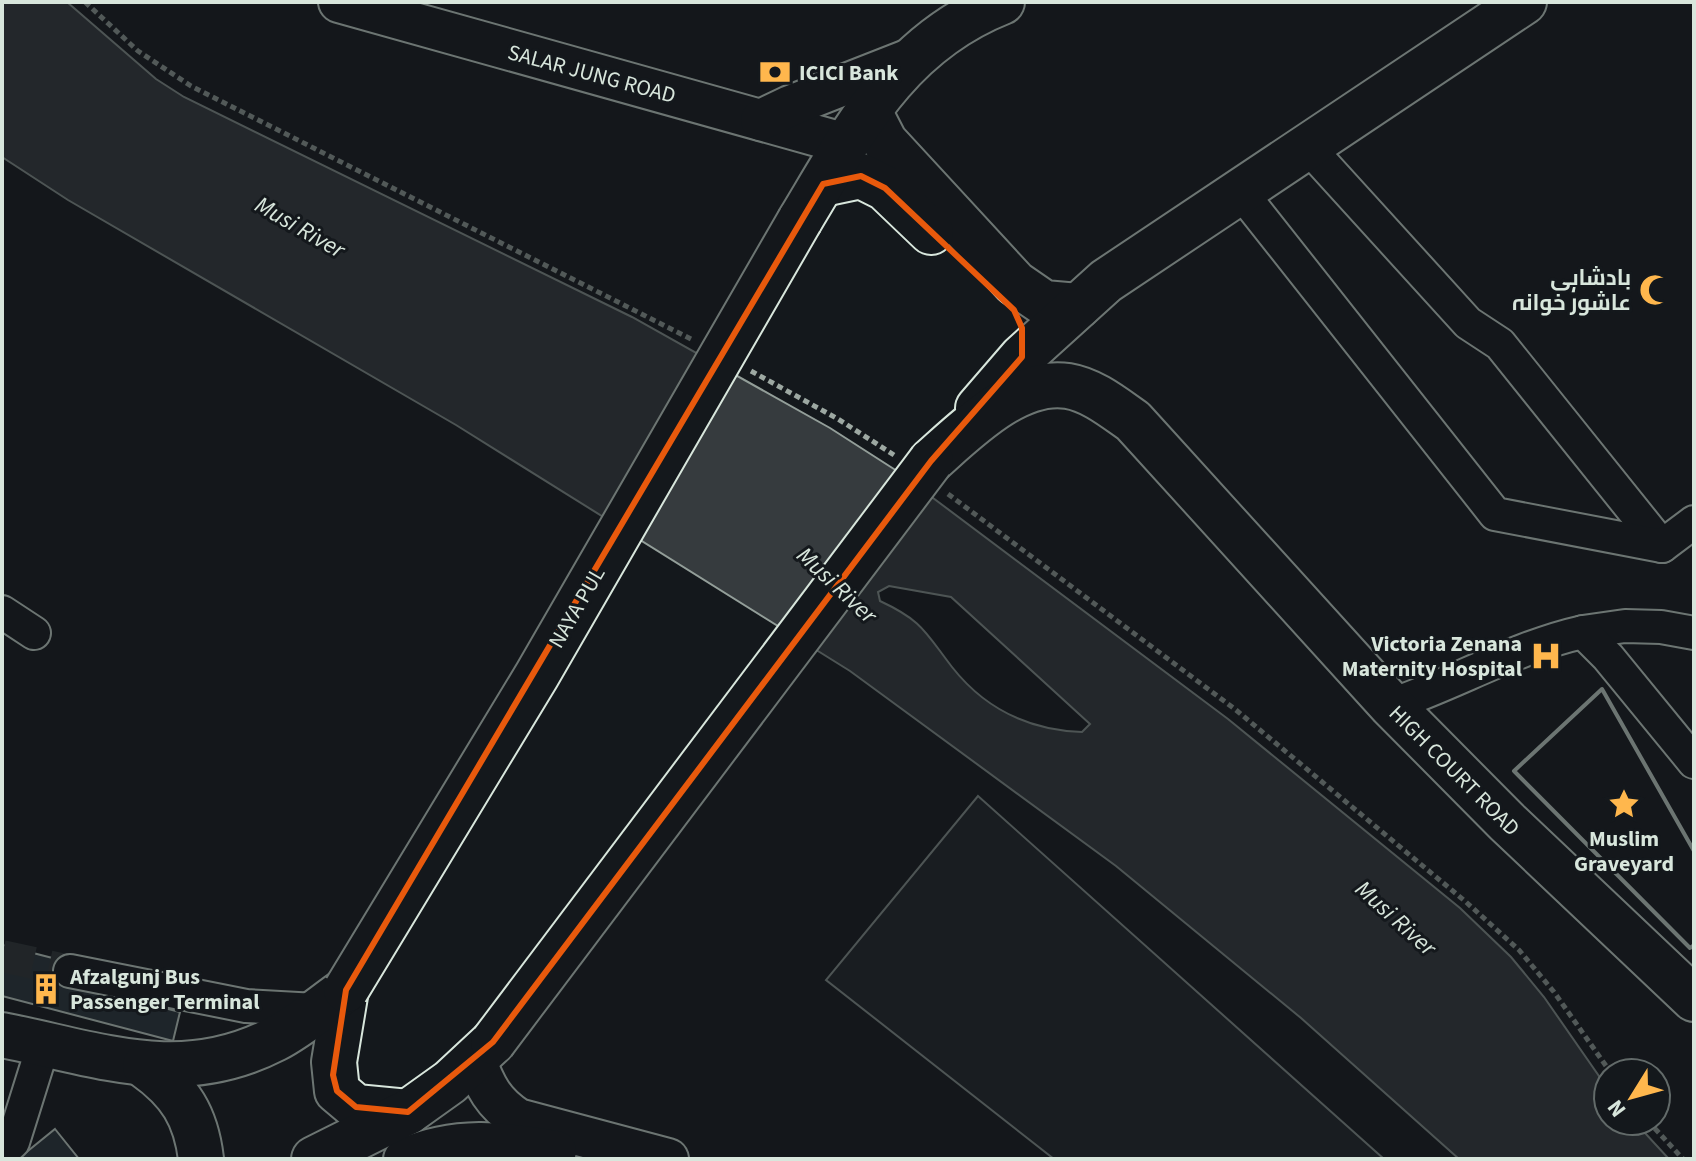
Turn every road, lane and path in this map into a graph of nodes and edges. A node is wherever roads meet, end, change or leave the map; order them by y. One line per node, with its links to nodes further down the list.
1 (339, 2): 5 (main road, SALAR JUNG ROAD)
2 (1002, 2): 4 (highway, NAYA PUL)
3 (1524, 2): 7 (highway)
4 (910, 59): 5 (main road); 6 (highway, NAYA PUL)
5 (761, 120): 6 (main road, SALAR JUNG ROAD)
6 (857, 128): 8 (highway, NAYA PUL); 10 (highway)
7 (1307, 146): 9 (highway); 14 (street)
8 (823, 184): 11 (highway); 23 (highway, NAYA PUL, bridge)
9 (1240, 191): 10 (highway); 14 (street)
10 (1078, 306): 11 (highway)
11 (1022, 357): 12 (highway)
12 (931, 461): 19 (highway, HIGH COURT ROAD); 25 (highway, bridge)
13 (1694, 522): 14 (street)
14 (1662, 546)
15 (2, 612): 17 (street)
16 (1583, 632): 18 (street); 19 (street); 20 (street)
17 (34, 633)
18 (1694, 633)
19 (1391, 705): 22 (highway, HIGH COURT ROAD)
20 (1694, 762)
21 (70, 971): 23 (street)
22 (1694, 999)
23 (331, 1000): 26 (highway); 27 (highway)
24 (23, 1039): 26 (highway); 29 (street)
25 (484, 1051): 27 (highway); 34 (main road)
26 (145, 1066): 30 (highway)
27 (408, 1112): 31 (highway)
28 (1663, 1137): 35 (path)
29 (2, 1152)
30 (201, 1159)
31 (314, 1159)
32 (404, 1159): 33 (main road)
33 (595, 1159)
34 (668, 1159)
35 (1683, 1159)

